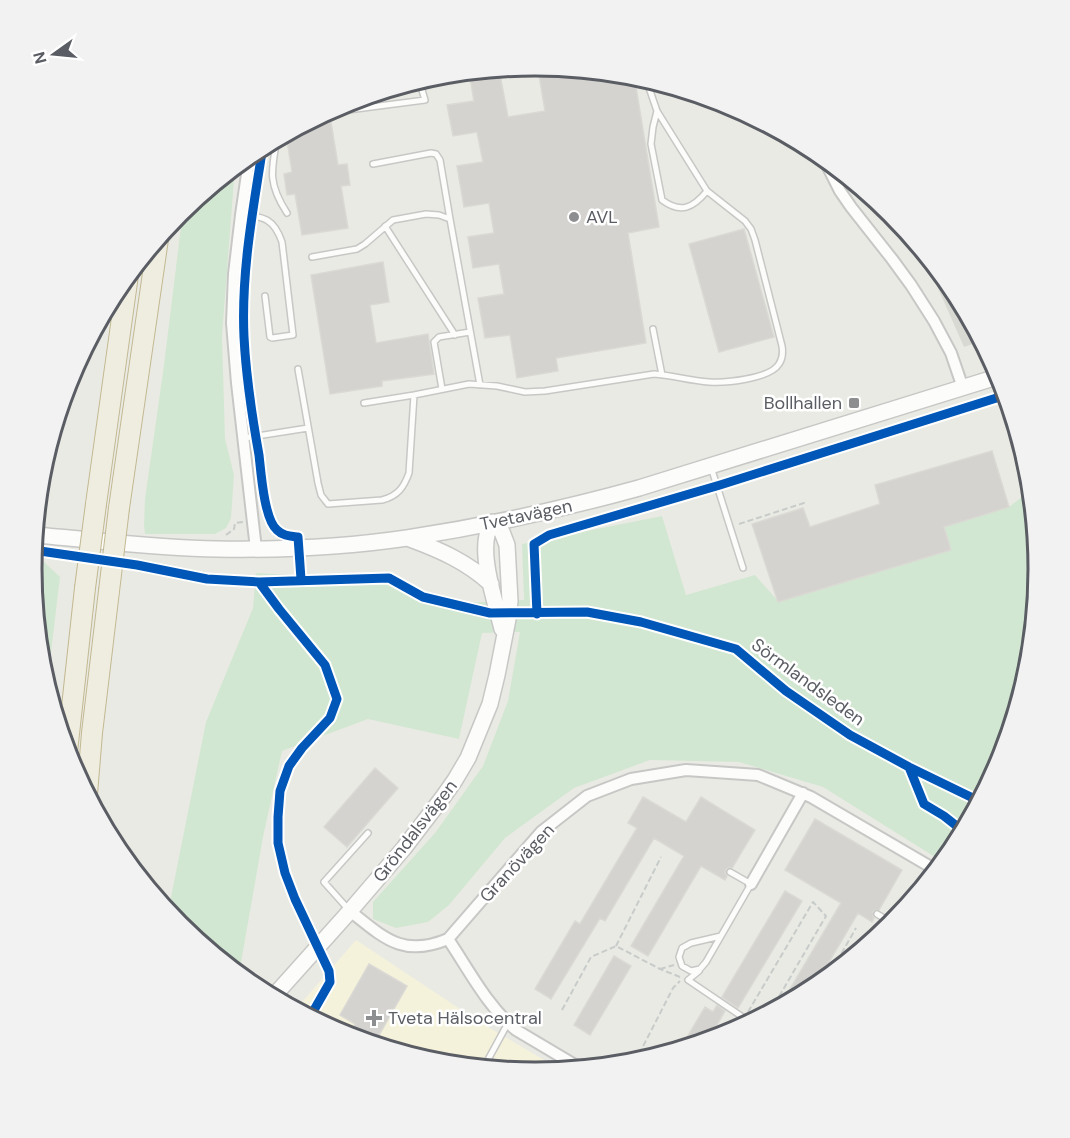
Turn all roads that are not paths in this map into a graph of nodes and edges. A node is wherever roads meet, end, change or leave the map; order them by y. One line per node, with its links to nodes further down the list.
1 (422, 89): 3 (lane)
2 (650, 90): 4 (lane)
3 (361, 108)
4 (657, 111): 9 (lane); 9 (lane)
5 (275, 151): 10 (lane)
6 (372, 164): 12 (lane)
7 (248, 169): 11 (street)
8 (833, 176): 25 (street)
9 (706, 191): 22 (lane)
10 (286, 213)
11 (241, 215): 17 (lane); 30 (street)
12 (450, 219): 13 (lane); 19 (lane)
13 (385, 226): 15 (lane); 20 (lane)
14 (156, 254): 40 (highway, bridge)
15 (312, 256)
16 (125, 295): 39 (highway, bridge)
17 (265, 296)
18 (653, 329): 22 (lane)
19 (470, 332): 20 (lane); 24 (lane)
20 (455, 335): 26 (lane)
21 (298, 369): 29 (lane)
22 (662, 375): 24 (lane)
23 (990, 379): 25 (main road, Tvetavägen)
24 (480, 385): 26 (lane)
25 (963, 388): 31 (main road, Tvetavägen)
26 (442, 389): 27 (lane)
27 (414, 395): 28 (lane); 29 (lane)
28 (364, 403)
29 (308, 428): 30 (lane)
30 (244, 438): 35 (street)
31 (711, 466): 32 (main road, Tvetavägen); 36 (lane)
32 (493, 522): 34 (main road, Tvetavägen); 37 (main road, Gröndalsvägen); 38 (main road, Gröndalsvägen)
33 (43, 535): 35 (main road, Tvetavägen)
34 (407, 538): 35 (main road, Tvetavägen); 37 (main road)
35 (256, 549)
36 (743, 568)
37 (491, 584): 38 (main road, Gröndalsvägen)
38 (504, 635): 46 (main road, Gröndalsvägen)
39 (69, 731)
40 (89, 778)
41 (802, 793): 43 (street, Granövägen); 45 (street); 50 (street, Granövägen)
42 (368, 833): 46 (lane)
43 (928, 867)
44 (730, 872): 45 (lane)
45 (751, 884): 49 (lane)
46 (350, 911): 50 (street); 52 (main road, Gröndalsvägen)
47 (877, 914): 48 (lane)
48 (884, 918)
49 (721, 936): 51 (lane); 51 (lane)
50 (448, 939): 54 (street)
51 (700, 969): 53 (lane)
52 (279, 990)
53 (741, 1017)
54 (508, 1023): 55 (lane); 56 (street)
55 (488, 1060)
56 (568, 1061)

